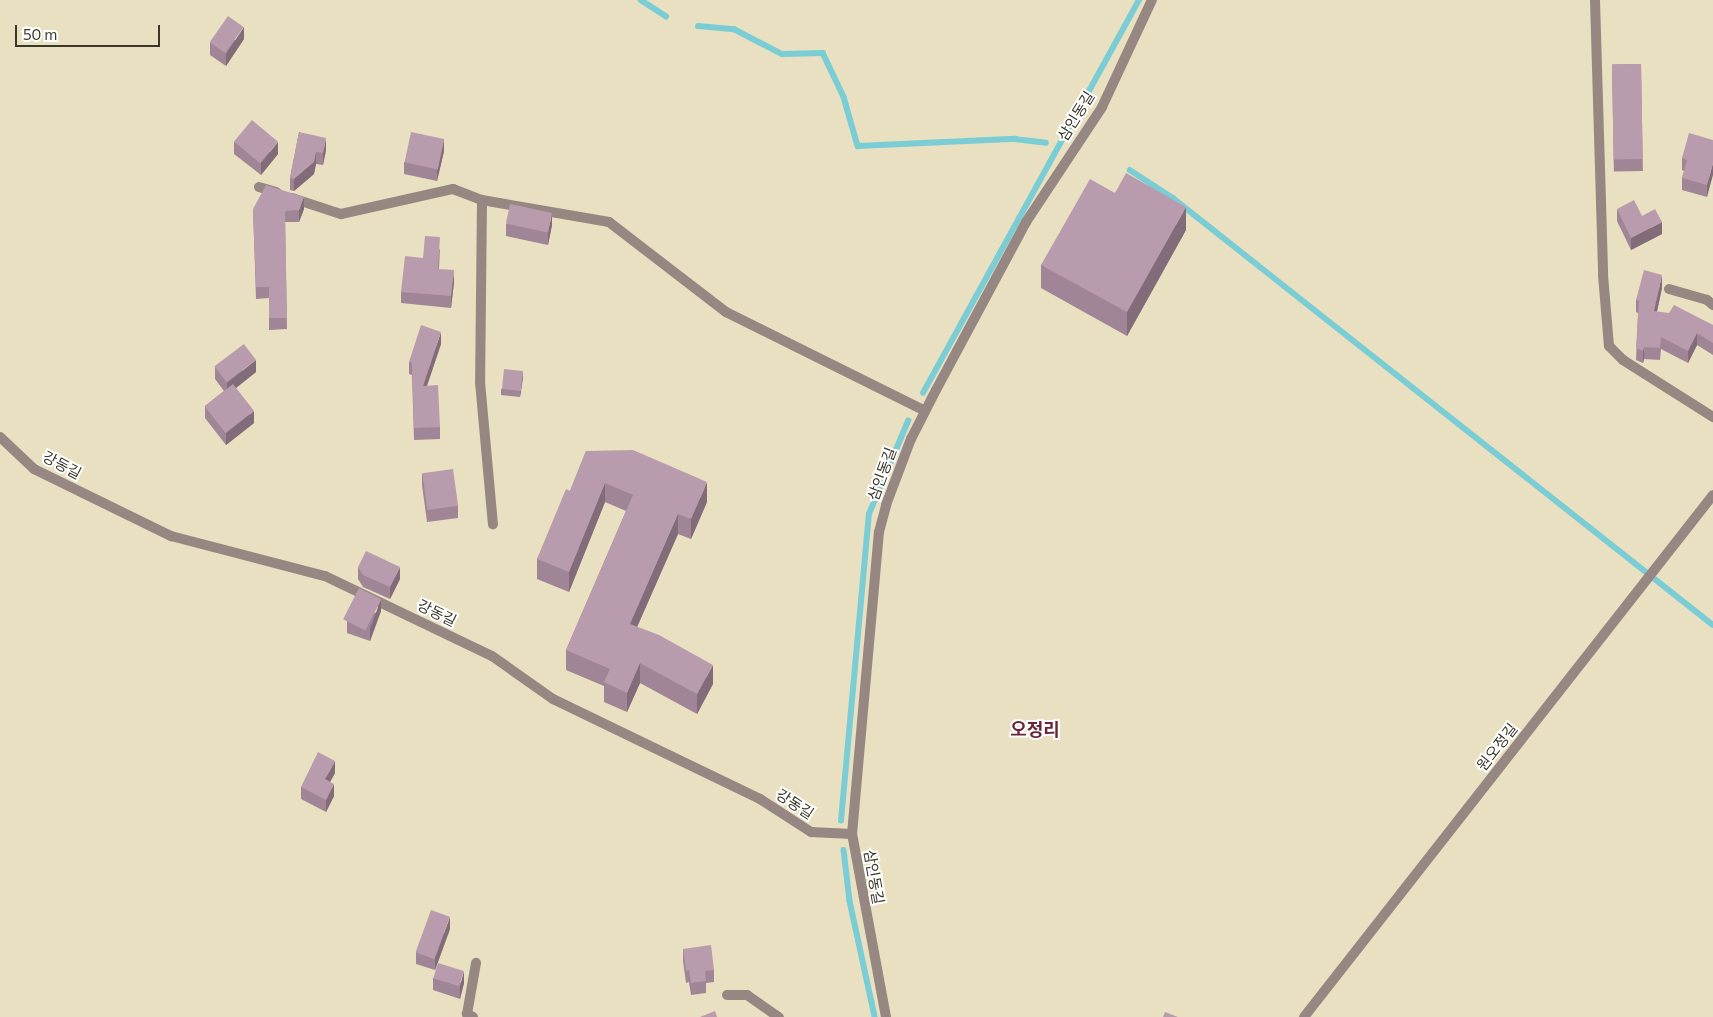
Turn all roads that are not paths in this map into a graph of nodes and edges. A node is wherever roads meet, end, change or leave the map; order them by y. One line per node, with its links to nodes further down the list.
1 (1152, 0): 7 (street, 삼인동길)
2 (1595, 0): 8 (street)
3 (259, 187): 4 (street)
4 (482, 200): 7 (street); 11 (street)
5 (1669, 289): 6 (street)
6 (1713, 305)
7 (925, 411): 12 (street, 삼인동길)
8 (1713, 417)
9 (0, 437): 12 (street, 강동길)
10 (1713, 495): 18 (street, 원오정길)
11 (493, 524)
12 (852, 834): 17 (street, 삼인동길)
13 (476, 962): 15 (street)
14 (727, 995): 16 (street)
15 (473, 1017)
16 (779, 1017)
17 (886, 1017)
18 (1304, 1017)

